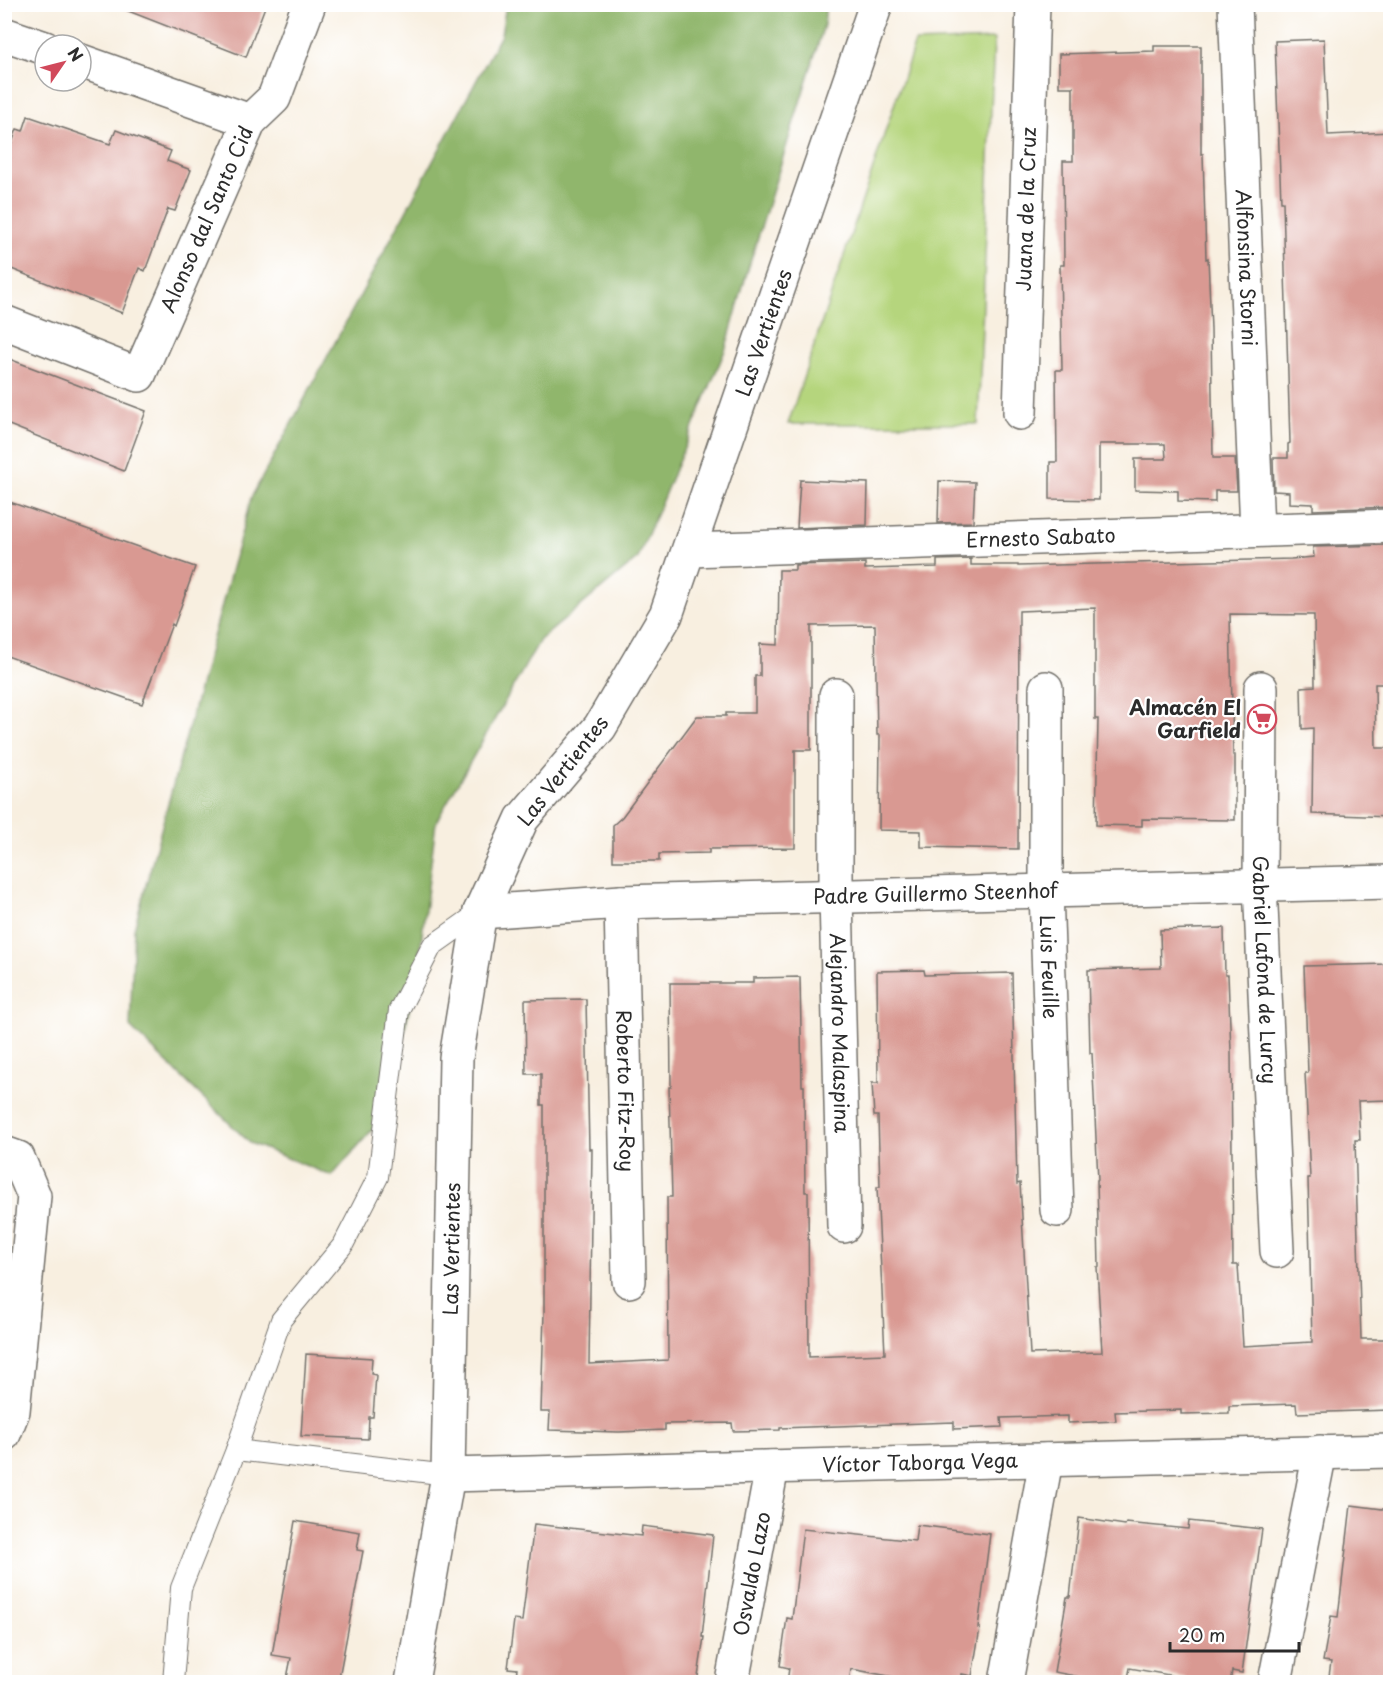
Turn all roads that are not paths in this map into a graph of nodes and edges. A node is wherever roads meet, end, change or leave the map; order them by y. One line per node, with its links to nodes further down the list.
1 (309, 4): 8 (street, Alonso dal Santo Cid)
2 (876, 4): 13 (street, Las Vertientes)
3 (1033, 4): 10 (street, Juana de la Cruz)
4 (1235, 4): 12 (street, Alfonsina Storni)
5 (4, 34): 6 (street)
6 (33, 44)
7 (93, 65): 8 (street)
8 (250, 121): 9 (street, Alonso dal Santo Cid)
9 (4, 322)
10 (1020, 413)
11 (1390, 526): 12 (street, Ernesto Sabato)
12 (1257, 530): 13 (street, Ernesto Sabato)
13 (690, 550): 22 (street, Las Vertientes)
14 (1046, 688): 19 (street, Luis Feuille)
15 (1261, 688): 18 (street, Gabriel Lafond de Lurcy)
16 (836, 694): 20 (street, Alejandro Malaspina)
17 (1390, 882): 18 (street, Padre Guillermo Steenhof)
18 (1260, 885): 19 (street, Padre Guillermo Steenhof); 26 (street, Gabriel Lafond de Lurcy)
19 (1046, 891): 20 (street, Padre Guillermo Steenhof); 24 (street, Luis Feuille)
20 (836, 896): 21 (street, Padre Guillermo Steenhof); 25 (street, Alejandro Malaspina)
21 (621, 902): 22 (street, Padre Guillermo Steenhof); 27 (street, Roberto Fitz-Roy)
22 (480, 912): 29 (lane); 34 (street, Las Vertientes)
23 (4, 1153): 28 (street)
24 (1057, 1210)
25 (844, 1226)
26 (1277, 1251)
27 (629, 1281)
28 (7, 1418)
29 (236, 1450): 34 (lane); 35 (lane)
30 (1390, 1451): 31 (street, Víctor Taborga Vega)
31 (1320, 1452): 32 (street, Víctor Taborga Vega); 39 (street)
32 (1046, 1460): 33 (street, Víctor Taborga Vega); 38 (street)
33 (772, 1467): 34 (street, Víctor Taborga Vega); 37 (street, Osvaldo Lazo)
34 (448, 1475): 36 (street, Las Vertientes)
35 (173, 1683)
36 (412, 1683)
37 (732, 1683)
38 (1006, 1683)
39 (1275, 1683)

